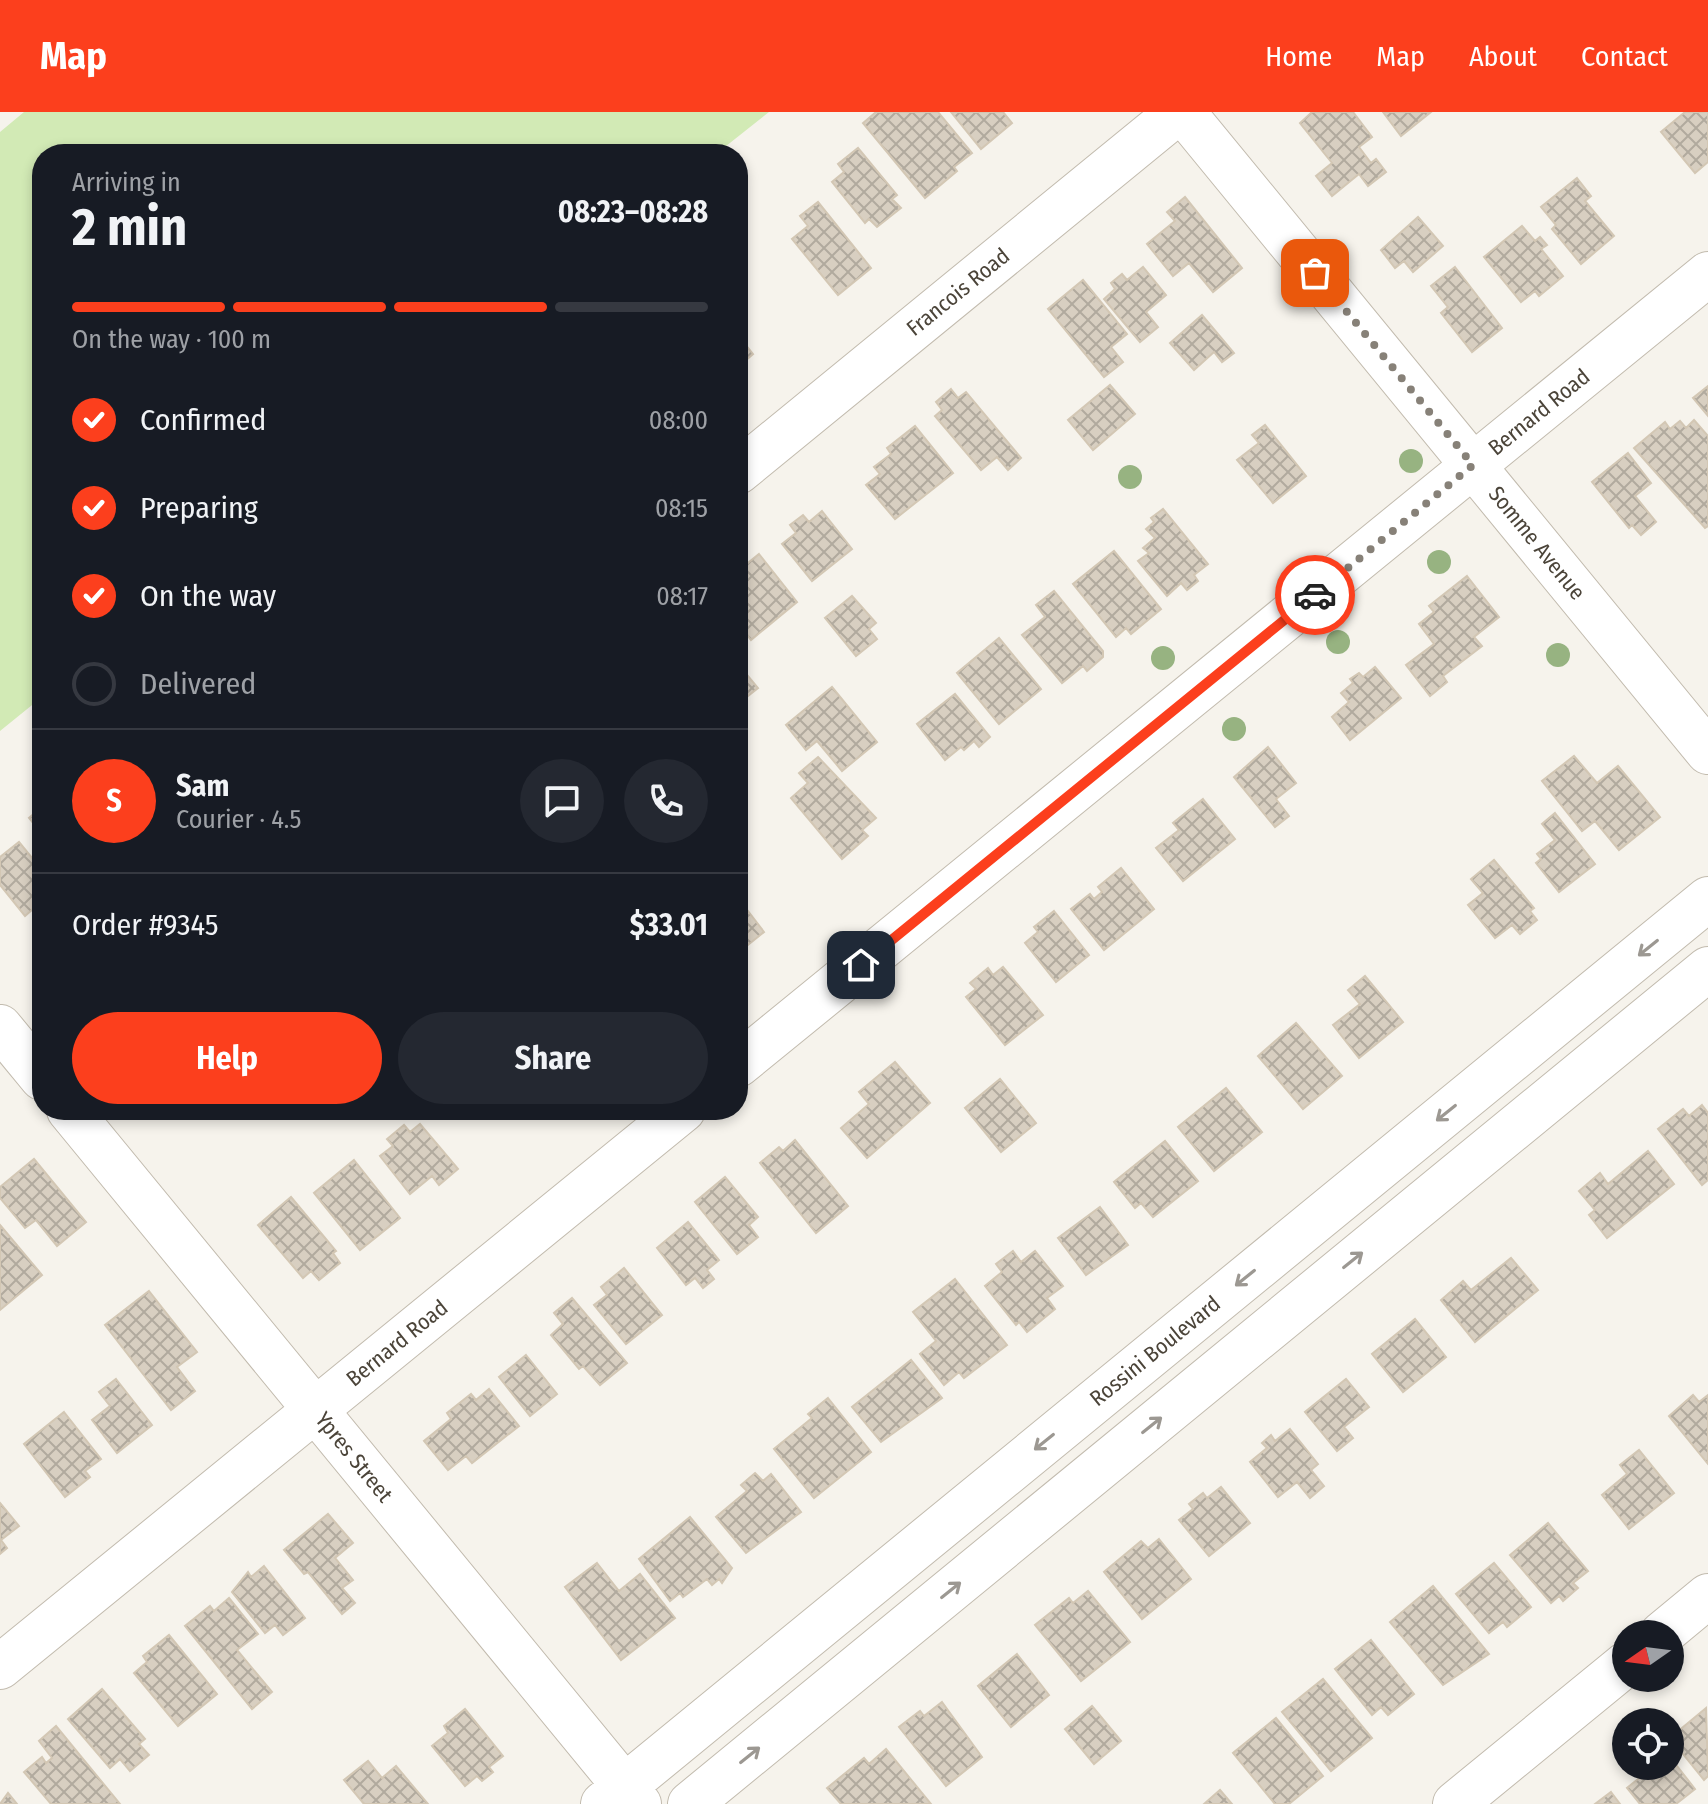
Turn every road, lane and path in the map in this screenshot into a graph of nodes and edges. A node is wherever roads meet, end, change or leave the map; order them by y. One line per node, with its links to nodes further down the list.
1 (1180, 112): 3 (street, Francois Road); 4 (street, Somme Avenue)
2 (1708, 274): 4 (street, Bernard Road)
3 (748, 464)
4 (1473, 465): 5 (street, Somme Avenue); 8 (street, Bernard Road)
5 (1708, 752)
6 (1708, 899): 16 (street, Rossini Boulevard, one-way to 16)
7 (1708, 969): 17 (street, one-way to 7)
8 (748, 1057)
9 (77, 1120): 11 (street, Ypres Street)
10 (671, 1120): 11 (street, Bernard Road)
11 (315, 1410): 14 (street, Bernard Road); 16 (street, Ypres Street)
12 (1708, 1596): 13 (street)
13 (1679, 1620)
14 (0, 1667)
15 (1612, 1675): 18 (street)
16 (622, 1798)
17 (690, 1804)
18 (1455, 1804)

